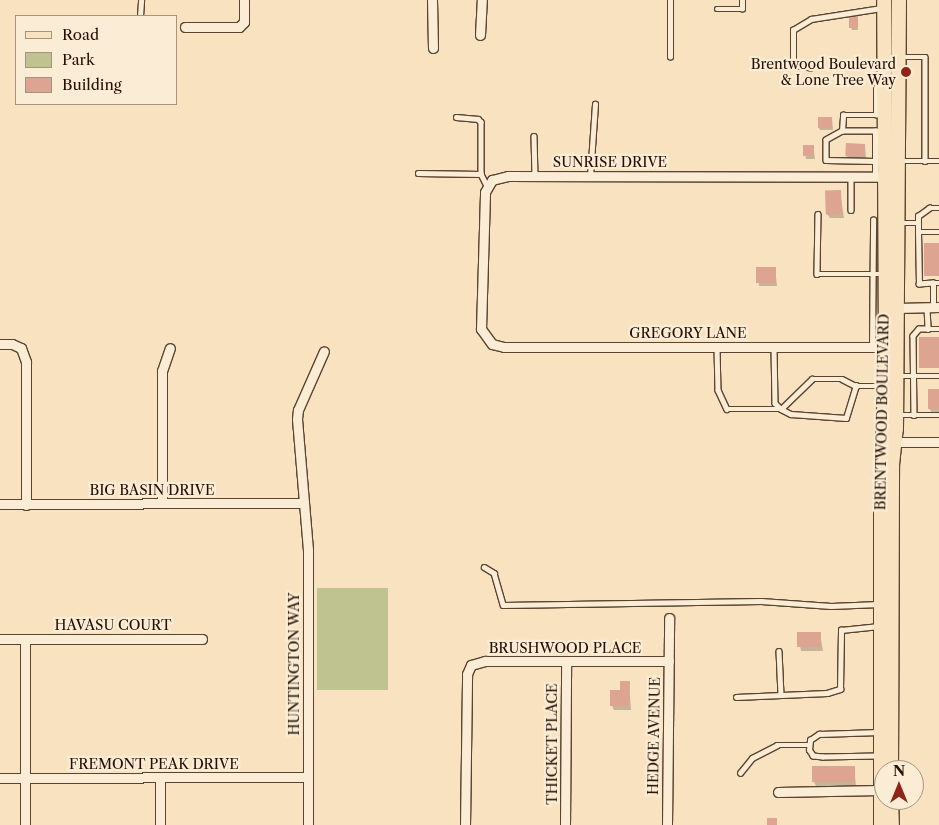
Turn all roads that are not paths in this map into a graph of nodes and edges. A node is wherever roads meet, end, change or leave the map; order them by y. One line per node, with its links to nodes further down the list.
1 (141, 0): 10 (lane)
2 (244, 0): 11 (street)
3 (432, 0): 13 (street)
4 (482, 0): 12 (street)
5 (670, 0): 14 (lane)
6 (742, 0): 9 (lane)
7 (899, 0): 15 (main road, BRENTWOOD BOULEVARD)
8 (884, 4): 16 (lane); 19 (main road, BRENTWOOD BOULEVARD)
9 (717, 9)
10 (140, 15)
11 (186, 27)
12 (480, 35)
13 (433, 48)
14 (670, 56)
15 (900, 57): 24 (main road, BRENTWOOD BOULEVARD); 25 (lane)
16 (811, 68)
17 (876, 88): 19 (lane)
18 (596, 104): 30 (lane)
19 (881, 115): 21 (lane); 22 (main road, BRENTWOOD BOULEVARD)
20 (456, 117): 28 (lane)
21 (842, 131): 22 (lane); 24 (lane)
22 (880, 131): 24 (main road, BRENTWOOD BOULEVARD)
23 (534, 136): 29 (lane)
24 (886, 161): 25 (lane); 32 (main road, BRENTWOOD BOULEVARD); 33 (main road, BRENTWOOD BOULEVARD)
25 (924, 161): 26 (lane)
26 (939, 161)
27 (418, 173): 28 (lane)
28 (481, 174): 34 (lane)
29 (536, 176): 30 (street, SUNRISE DRIVE); 34 (street, SUNRISE DRIVE)
30 (590, 176): 31 (street, SUNRISE DRIVE)
31 (851, 177): 32 (street, SUNRISE DRIVE); 36 (lane)
32 (879, 177): 33 (street, SUNRISE DRIVE); 43 (main road, BRENTWOOD BOULEVARD)
33 (898, 178): 39 (main road, BRENTWOOD BOULEVARD)
34 (487, 186): 51 (street, GREGORY LANE)
35 (939, 208): 40 (lane)
36 (851, 210)
37 (818, 214): 43 (lane)
38 (873, 220): 43 (lane)
39 (898, 223): 40 (lane); 47 (main road, BRENTWOOD BOULEVARD)
40 (918, 223): 41 (lane)
41 (918, 232): 42 (lane); 45 (lane)
42 (939, 232)
43 (878, 274): 53 (main road, BRENTWOOD BOULEVARD)
44 (939, 282): 45 (lane)
45 (933, 283): 46 (lane)
46 (933, 307): 47 (street); 48 (lane)
47 (897, 308): 56 (main road, BRENTWOOD BOULEVARD)
48 (928, 329): 49 (lane); 57 (lane)
49 (939, 329)
50 (0, 344): 70 (street)
51 (717, 347): 52 (street, GREGORY LANE); 61 (lane)
52 (774, 347): 53 (street, GREGORY LANE); 61 (lane)
53 (879, 347): 60 (main road, BRENTWOOD BOULEVARD)
54 (170, 348): 69 (street)
55 (324, 351): 67 (street, HUNTINGTON WAY)
56 (897, 376): 57 (lane); 62 (main road, BRENTWOOD BOULEVARD)
57 (913, 376): 58 (lane); 63 (lane)
58 (939, 376)
59 (856, 386): 60 (lane); 61 (lane); 61 (lane)
60 (885, 386): 65 (main road, BRENTWOOD BOULEVARD)
61 (781, 409)
62 (896, 415): 63 (lane); 65 (main road, BRENTWOOD BOULEVARD)
63 (914, 415): 64 (lane)
64 (939, 415)
65 (889, 442): 66 (street); 72 (main road, BRENTWOOD BOULEVARD); 87 (main road, BRENTWOOD BOULEVARD)
66 (939, 442)
67 (304, 503): 69 (street, BIG BASIN DRIVE); 89 (street, HUNTINGTON WAY)
68 (0, 504): 70 (street, BIG BASIN DRIVE)
69 (162, 504): 70 (street, BIG BASIN DRIVE)
70 (26, 505)
71 (484, 567): 72 (lane)
72 (880, 604): 74 (main road, BRENTWOOD BOULEVARD)
73 (669, 618): 79 (street, HEDGE AVENUE)
74 (880, 626): 81 (lane); 83 (main road, BRENTWOOD BOULEVARD)
75 (0, 639): 76 (street, HAVASU COURT)
76 (25, 639): 77 (street, HAVASU COURT); 91 (street)
77 (202, 639)
78 (779, 651): 81 (lane)
79 (669, 661): 80 (street, BRUSHWOOD PLACE); 102 (street, HEDGE AVENUE)
80 (566, 664): 100 (street, BRUSHWOOD PLACE); 101 (street, THICKET PLACE)
81 (781, 695): 82 (lane)
82 (736, 697)
83 (880, 732): 84 (lane); 85 (main road, BRENTWOOD BOULEVARD)
84 (810, 746): 85 (lane); 88 (lane)
85 (880, 756): 86 (main road, BRENTWOOD BOULEVARD)
86 (880, 760)
87 (891, 760)
88 (740, 773)
89 (308, 777): 92 (street, FREMONT PEAK DRIVE); 99 (street, HUNTINGTON WAY)
90 (0, 778): 91 (street, FREMONT PEAK DRIVE)
91 (25, 778): 92 (street, FREMONT PEAK DRIVE); 97 (street)
92 (160, 778): 98 (street)
93 (874, 790): 94 (street)
94 (778, 792)
95 (881, 810): 103 (main road, BRENTWOOD BOULEVARD)
96 (891, 810): 104 (main road)
97 (25, 825)
98 (160, 825)
99 (308, 825)
100 (465, 825)
101 (565, 825)
102 (667, 825)
103 (881, 825)
104 (892, 825)

